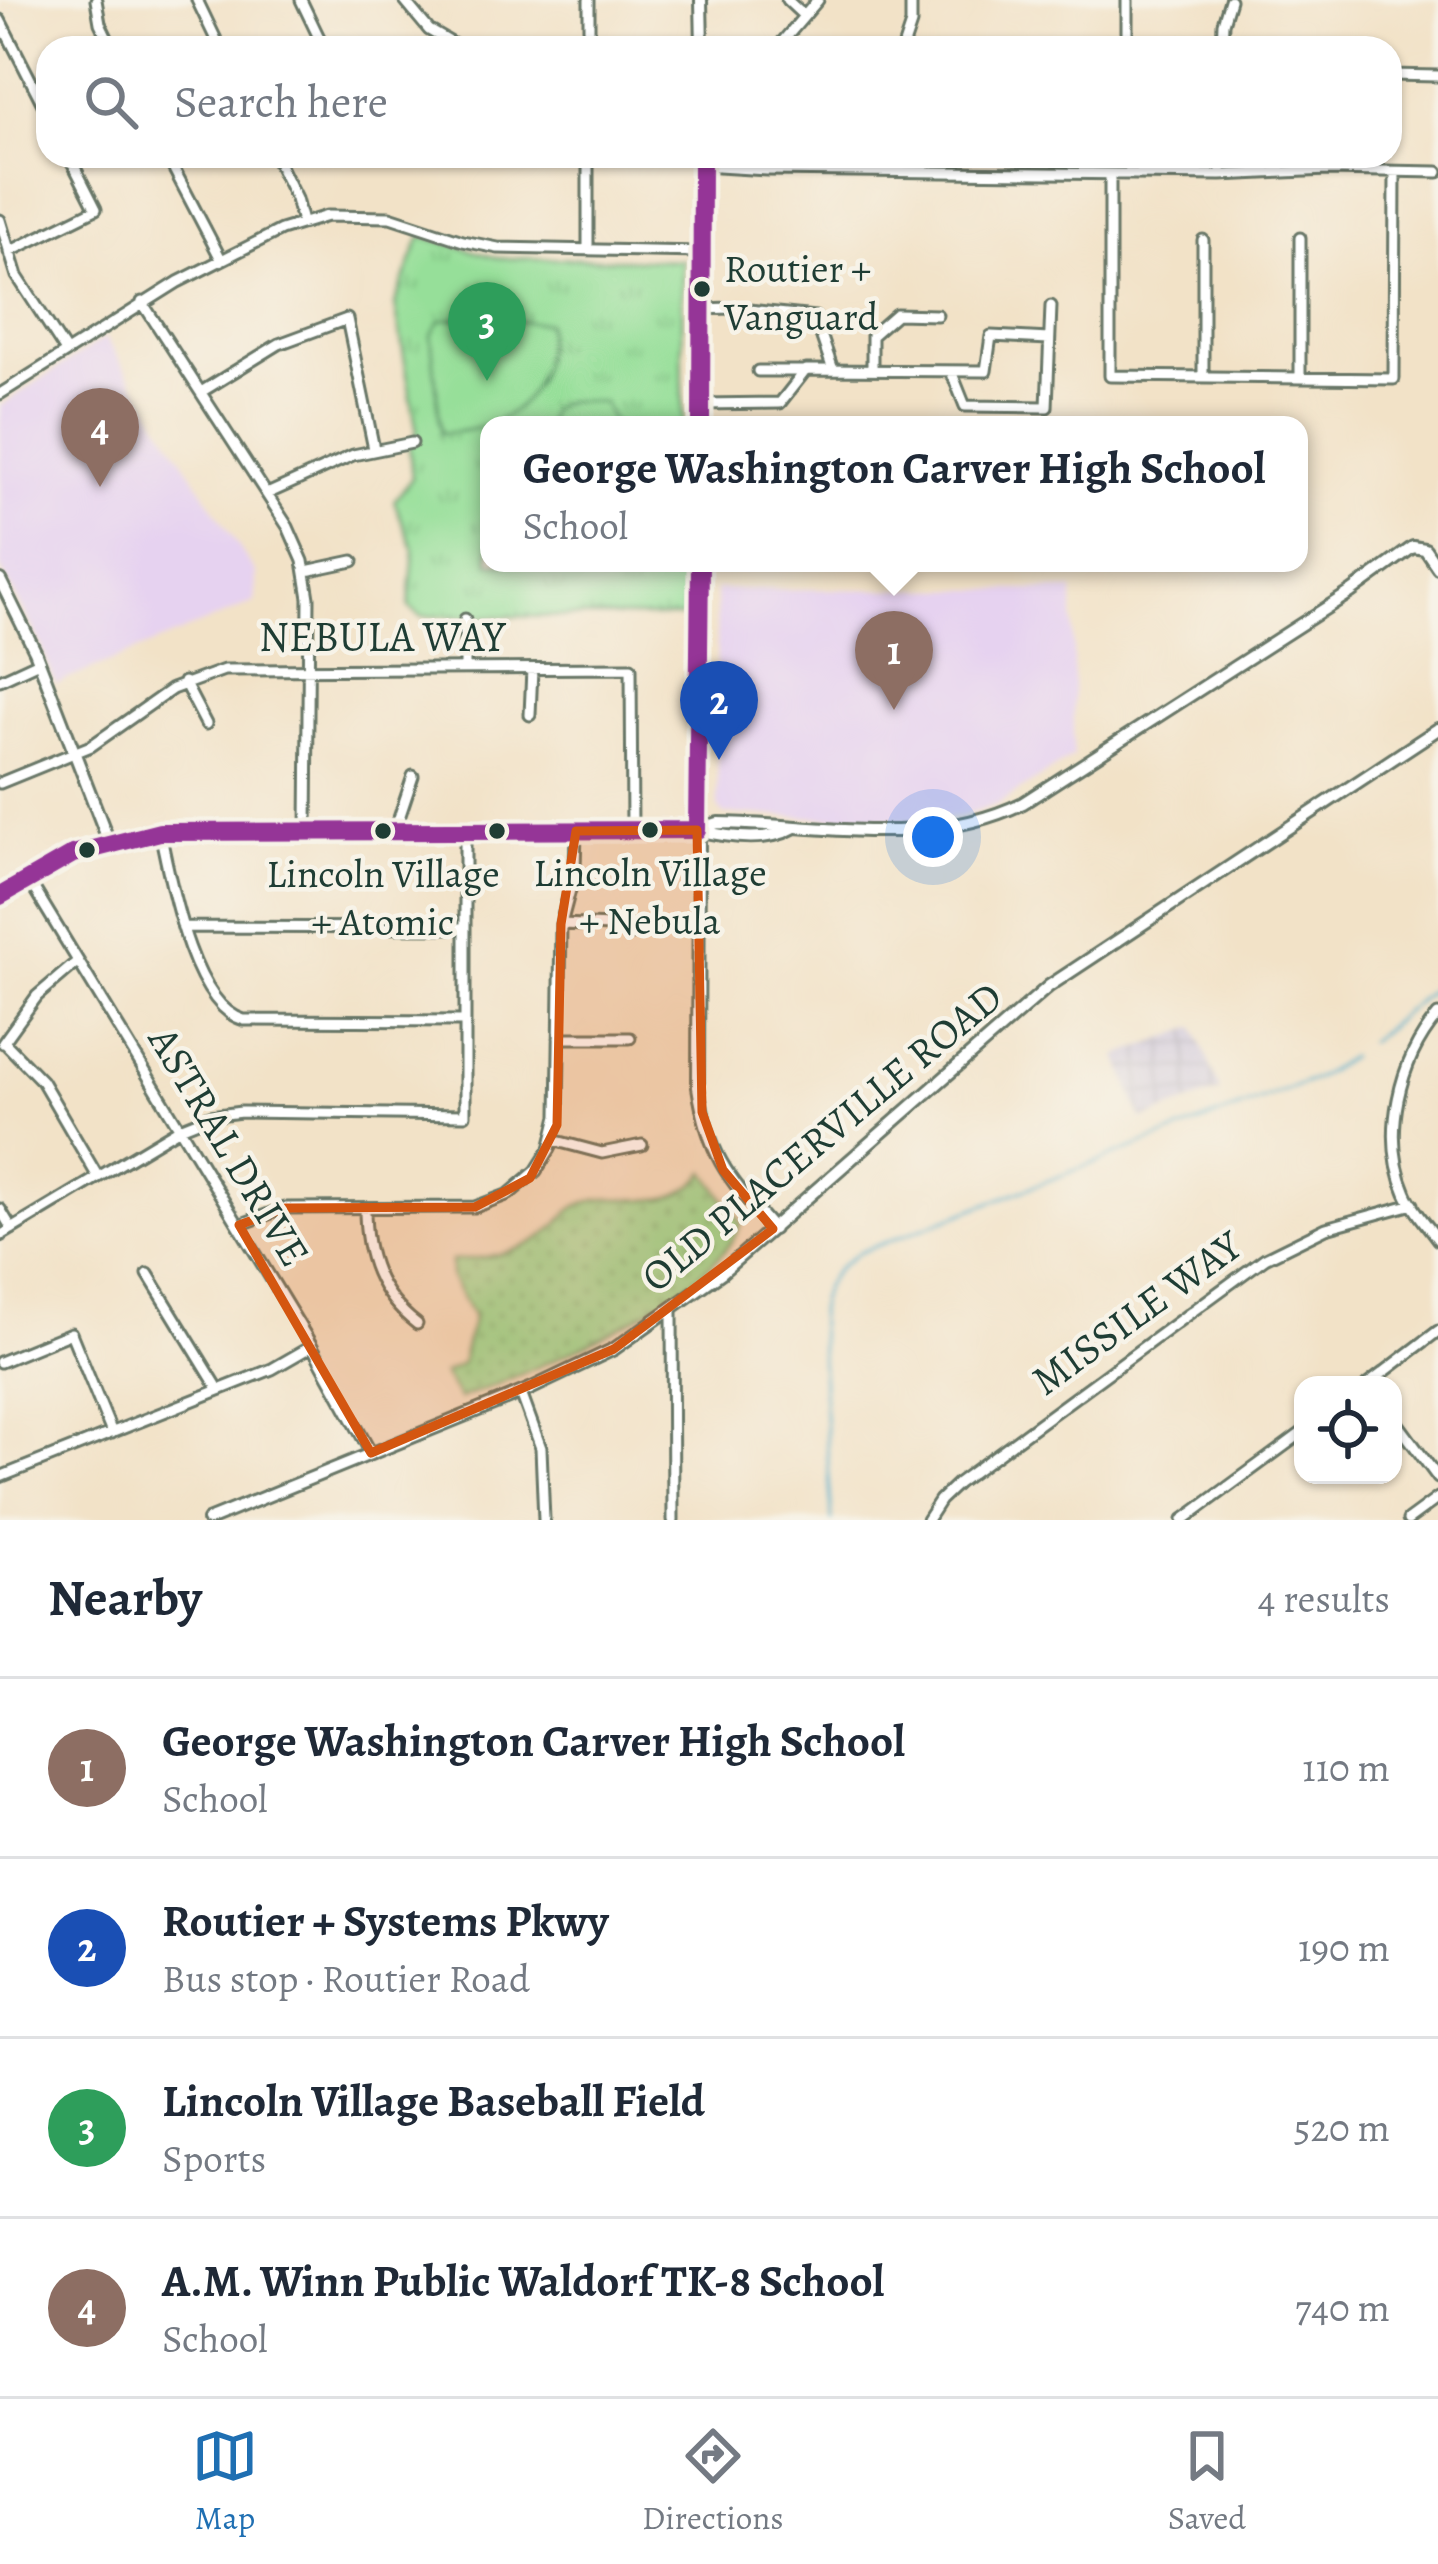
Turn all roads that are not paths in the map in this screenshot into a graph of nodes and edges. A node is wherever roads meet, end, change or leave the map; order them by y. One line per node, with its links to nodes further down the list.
1 (96, 0): 14 (street)
2 (197, 0): 15 (street)
3 (301, 0): 16 (street)
4 (404, 0): 17 (street)
5 (589, 0): 18 (street)
6 (701, 0): 19 (street)
7 (787, 0): 12 (street)
8 (818, 0): 12 (street)
9 (911, 0): 21 (street)
10 (1127, 0): 22 (street)
11 (1230, 0): 23 (street)
12 (803, 15): 20 (street)
13 (0, 20): 26 (street)
14 (106, 36)
15 (214, 36)
16 (318, 36)
17 (439, 36)
18 (589, 36)
19 (702, 36)
20 (786, 36)
21 (907, 36)
22 (1127, 36)
23 (1223, 36)
24 (1402, 75): 25 (street)
25 (1438, 76)
26 (36, 90)
27 (75, 168): 45 (street)
28 (173, 168): 47 (street)
29 (281, 168): 41 (street)
30 (588, 168): 44 (street)
31 (702, 168): 46 (street)
32 (757, 168): 34 (street)
33 (1221, 168): 39 (street)
34 (773, 170): 35 (street)
35 (871, 171): 38 (street)
36 (1395, 172): 37 (street); 39 (street); 60 (street)
37 (1438, 172)
38 (1110, 174): 39 (street); 59 (street)
39 (1221, 175)
40 (0, 220): 45 (street)
41 (302, 222): 44 (street); 47 (street)
42 (1300, 238): 60 (street)
43 (1203, 240): 59 (street)
44 (588, 249): 46 (street)
45 (9, 252): 53 (street)
46 (701, 252): 50 (street)
47 (221, 260): 48 (street)
48 (142, 302): 53 (street); 61 (street)
49 (1051, 306): 52 (street)
50 (701, 309): 56 (street); 63 (street)
51 (937, 315): 57 (street)
52 (1049, 339): 58 (street); 58 (street)
53 (65, 350): 62 (street)
54 (758, 370): 55 (street)
55 (806, 370): 56 (street); 63 (street)
56 (833, 370): 57 (street)
57 (872, 370): 58 (street)
58 (951, 371)
59 (1203, 377): 60 (street)
60 (1300, 378)
61 (201, 392): 66 (street); 67 (street)
62 (0, 394)
63 (701, 404): 64 (street)
64 (701, 416)
65 (412, 443): 66 (street)
66 (374, 449): 67 (street)
67 (267, 494): 70 (street)
68 (353, 561): 70 (street)
69 (1438, 568): 90 (street)
70 (306, 571): 75 (street)
71 (700, 572): 90 (street)
72 (0, 580): 74 (street)
73 (465, 619): 76 (street)
74 (39, 662): 78 (street); 83 (street)
75 (308, 668): 76 (street, NEBULA WAY); 79 (street, NEBULA WAY); 86 (street)
76 (465, 669): 77 (street, NEBULA WAY)
77 (532, 669): 80 (street); 89 (street, NEBULA WAY)
78 (0, 680)
79 (184, 682): 81 (street); 83 (street, NEBULA WAY)
80 (530, 716)
81 (206, 724)
82 (1438, 729): 114 (street, OLD PLACERVILLE ROAD)
83 (74, 753): 85 (street, NEBULA WAY); 93 (street)
84 (413, 776): 87 (street)
85 (0, 783)
86 (307, 830): 87 (street); 92 (street)
87 (395, 830): 88 (street)
88 (465, 830): 91 (street); 98 (street)
89 (632, 830): 90 (street); 91 (street)
90 (697, 830): 114 (street)
91 (576, 831): 96 (street)
92 (160, 832): 93 (street); 97 (street)
93 (109, 842): 94 (street)
94 (27, 877): 95 (street); 100 (street, ASTRAL DRIVE)
95 (0, 896)
96 (561, 924): 99 (street); 103 (street)
97 (183, 927): 98 (street); 102 (street)
98 (465, 928): 102 (street)
99 (631, 934)
100 (78, 961): 105 (street); 106 (street, ASTRAL DRIVE)
101 (1438, 1015): 110 (street)
102 (465, 1021): 106 (street)
103 (560, 1037): 104 (street); 107 (street)
104 (630, 1038)
105 (2, 1045): 109 (street)
106 (180, 1128): 109 (street); 113 (street, ASTRAL DRIVE)
107 (553, 1140): 108 (street); 111 (street)
108 (642, 1144)
109 (98, 1177): 115 (street)
110 (1413, 1204): 117 (street); 138 (street, MISSILE WAY)
111 (365, 1208): 113 (street); 120 (street)
112 (0, 1209): 115 (street)
113 (238, 1225): 122 (street, ASTRAL DRIVE)
114 (772, 1228): 119 (street, OLD PLACERVILLE ROAD)
115 (12, 1229): 116 (street)
116 (0, 1236)
117 (1438, 1240)
118 (148, 1274): 125 (street)
119 (672, 1309): 126 (street, OLD PLACERVILLE ROAD); 137 (street)
120 (417, 1324)
121 (1438, 1331): 124 (street)
122 (312, 1346): 125 (street); 130 (street, ASTRAL DRIVE)
123 (0, 1362): 128 (street)
124 (1380, 1376)
125 (218, 1390): 128 (street)
126 (521, 1393): 130 (street, OLD PLACERVILLE ROAD); 136 (street)
127 (1402, 1429): 132 (street)
128 (112, 1433): 131 (street)
129 (1294, 1439): 134 (street)
130 (371, 1453): 135 (street, OLD PLACERVILLE ROAD)
131 (0, 1477)
132 (1438, 1478)
133 (1438, 1498): 139 (street)
134 (1189, 1518)
135 (208, 1520)
136 (544, 1520)
137 (673, 1520)
138 (927, 1520)
139 (1408, 1520)

